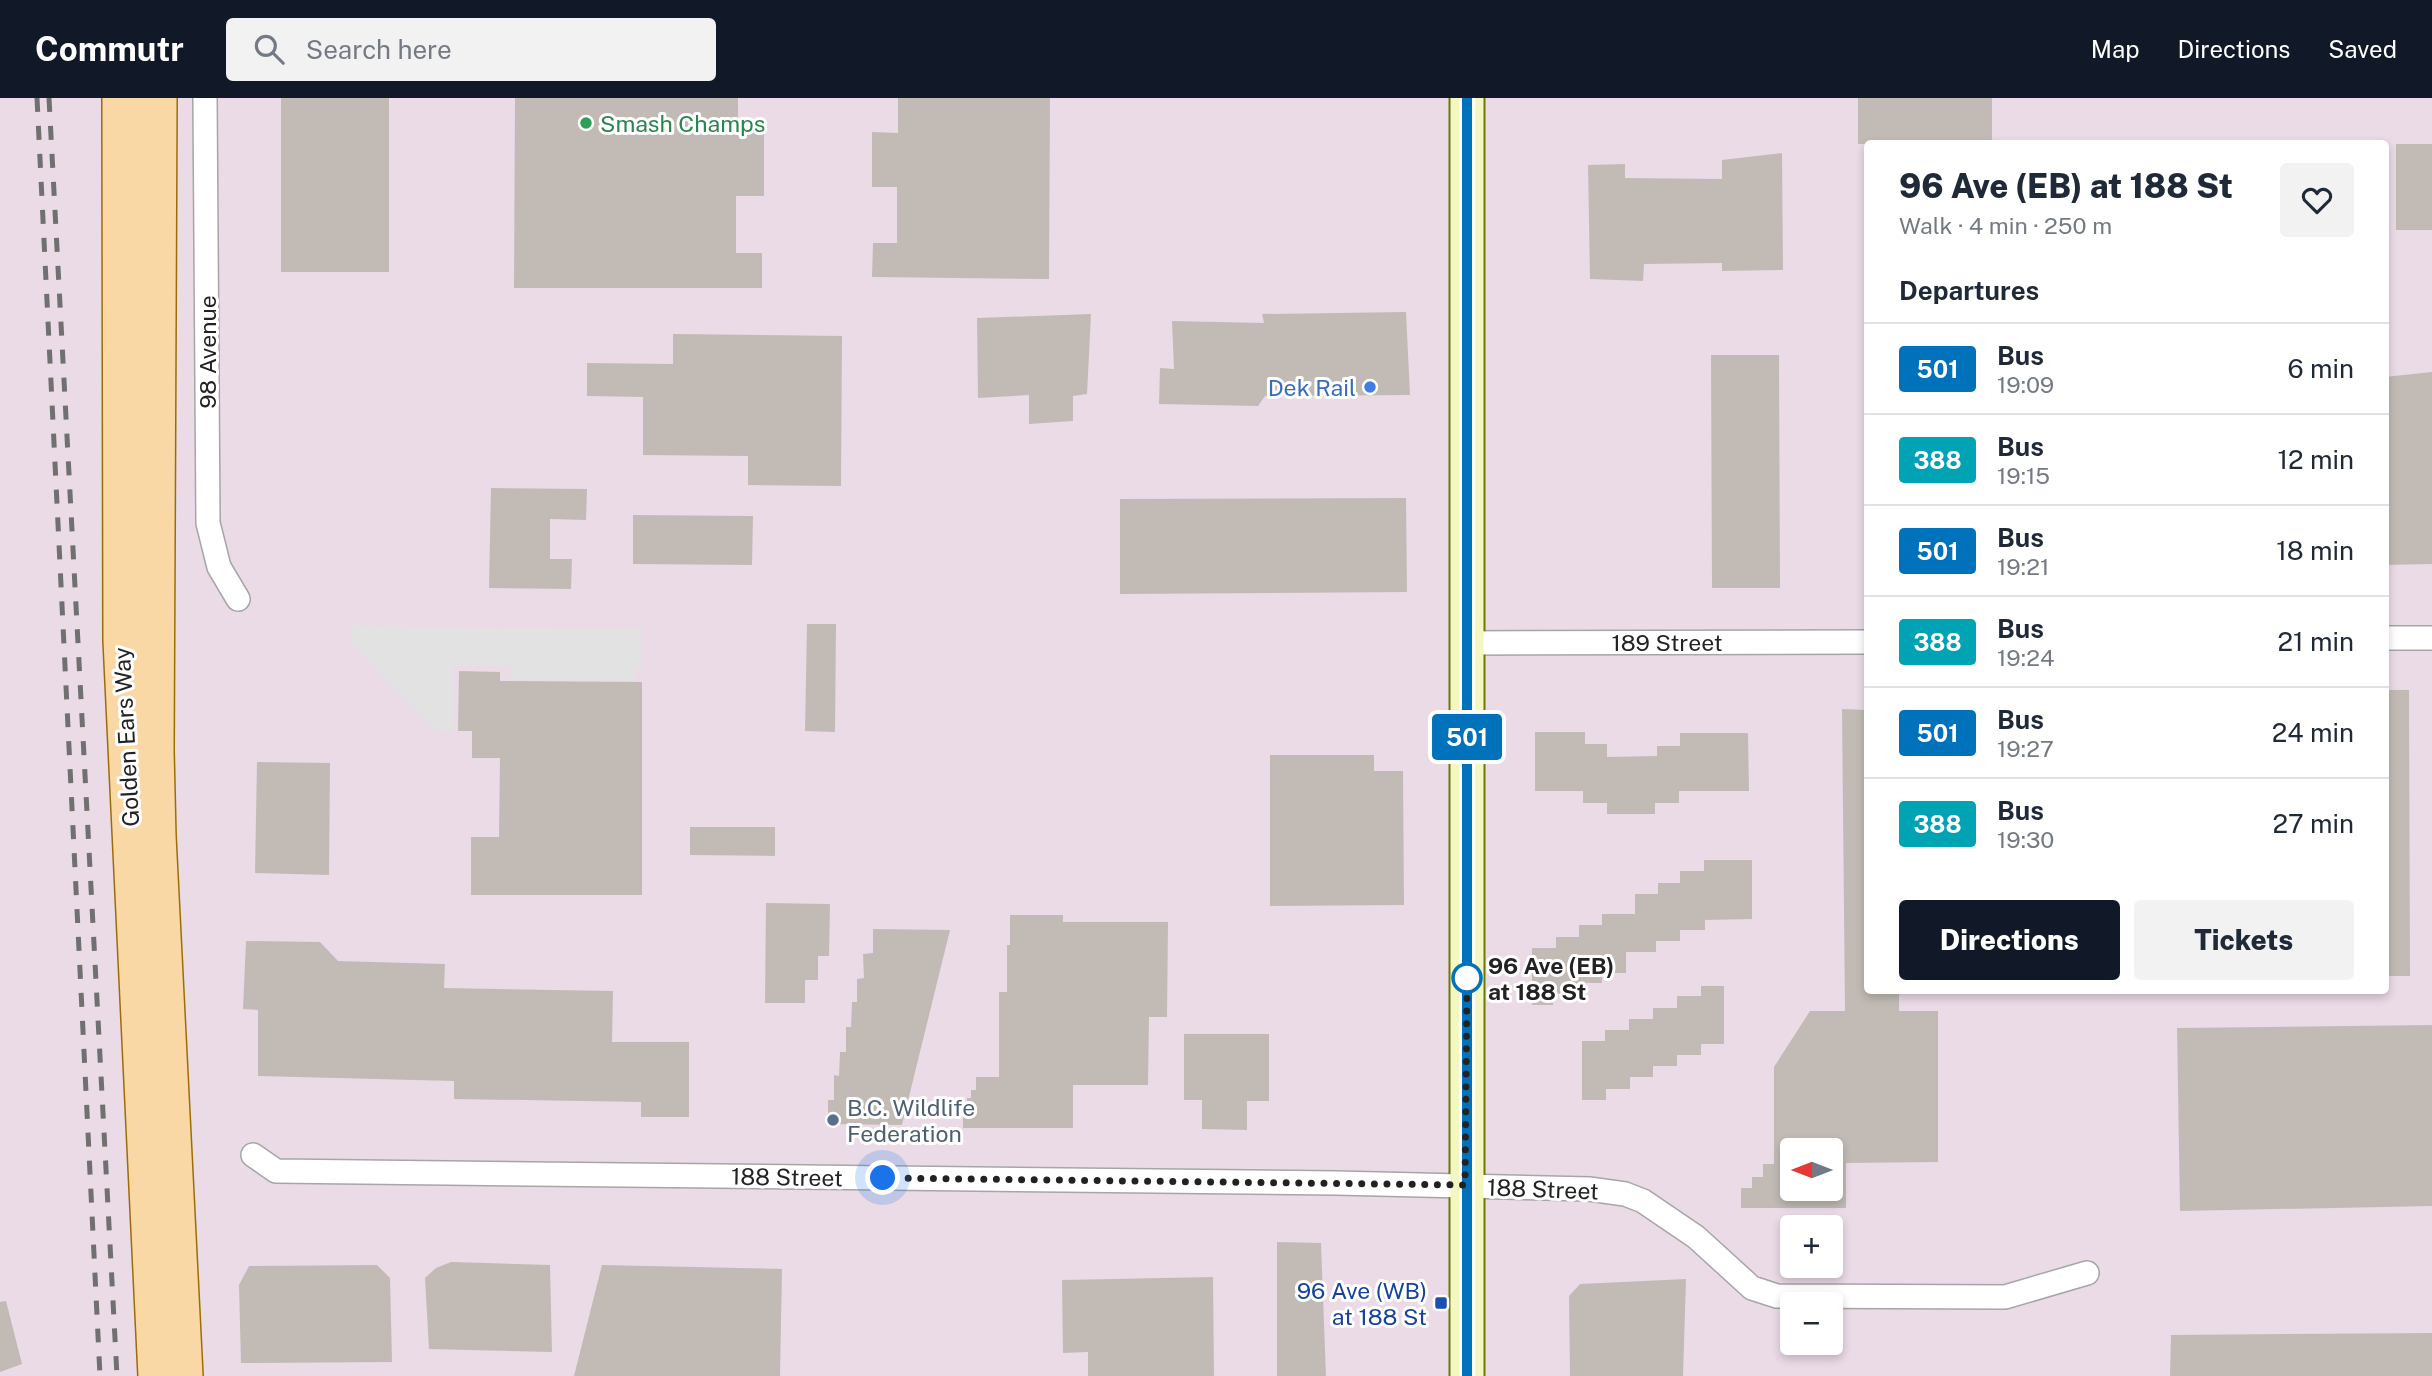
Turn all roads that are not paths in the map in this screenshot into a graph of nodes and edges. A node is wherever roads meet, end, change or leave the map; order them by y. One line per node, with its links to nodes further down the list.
1 (121, 98): 13 (main road, Golden Ears Way)
2 (158, 98): 14 (main road, Golden Ears Way)
3 (205, 98): 5 (street, 98 Avenue)
4 (1466, 98): 9 (main road)
5 (238, 599)
6 (2389, 638): 7 (street)
7 (2432, 638)
8 (1864, 642): 9 (street, 189 Street)
9 (1466, 643): 11 (main road)
10 (253, 1155): 11 (street, 188 Street)
11 (1465, 1185): 12 (street, 188 Street); 15 (main road)
12 (2087, 1273)
13 (157, 1376)
14 (184, 1376)
15 (1467, 1376)

